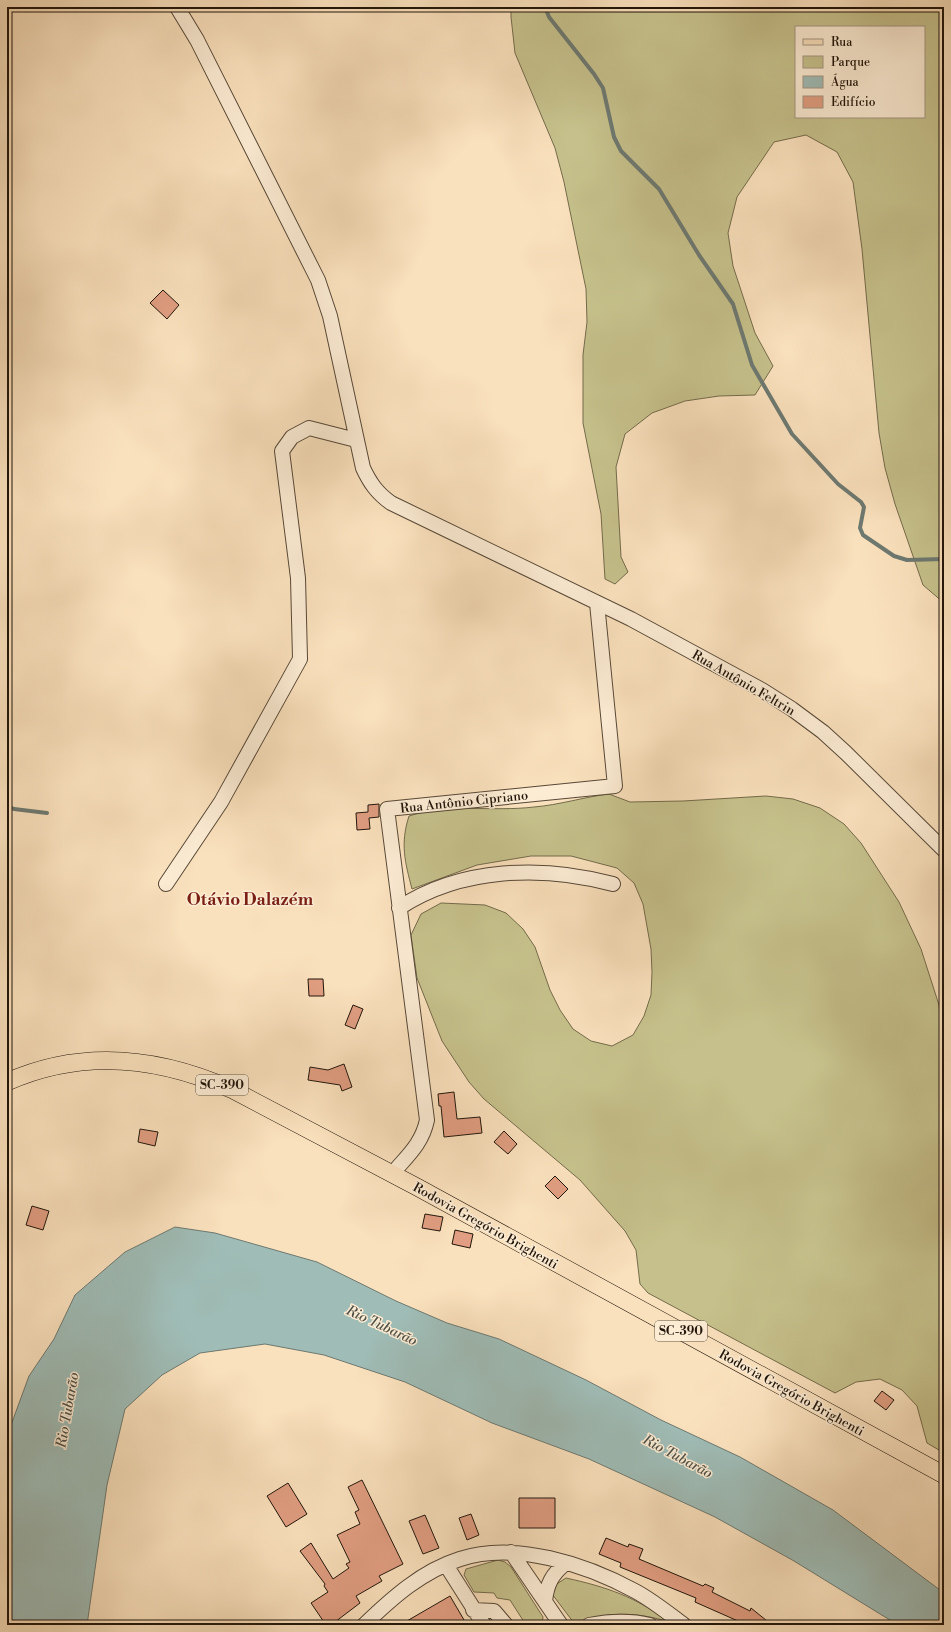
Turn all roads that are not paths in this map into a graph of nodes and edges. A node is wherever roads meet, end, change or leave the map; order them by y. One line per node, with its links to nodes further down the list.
1 (177, 7): 2 (street, Rua Antônio Feltrin)
2 (356, 440): 3 (street, Rua Antônio Feltrin); 5 (street)
3 (597, 603): 4 (street, Rua Antônio Feltrin); 7 (street, Rua Antônio Cipriano)
4 (944, 850)
5 (166, 884)
6 (613, 884): 7 (street)
7 (399, 908): 9 (street, Rua Antônio Cipriano)
8 (7, 1082): 9 (main road, Rodovia Gregório Brighenti / SC-390)
9 (392, 1174): 10 (main road, Rodovia Gregório Brighenti / SC-390)
10 (944, 1475)
11 (511, 1552): 12 (street); 13 (street); 14 (street)
12 (566, 1563): 14 (street); 23 (street)
13 (446, 1565): 15 (street); 16 (street)
14 (545, 1601): 20 (street)
15 (474, 1610): 17 (street); 18 (street); 19 (street)
16 (364, 1625)
17 (474, 1625)
18 (484, 1625)
19 (506, 1625)
20 (561, 1625)
21 (589, 1625): 22 (street)
22 (650, 1625)
23 (684, 1625)

